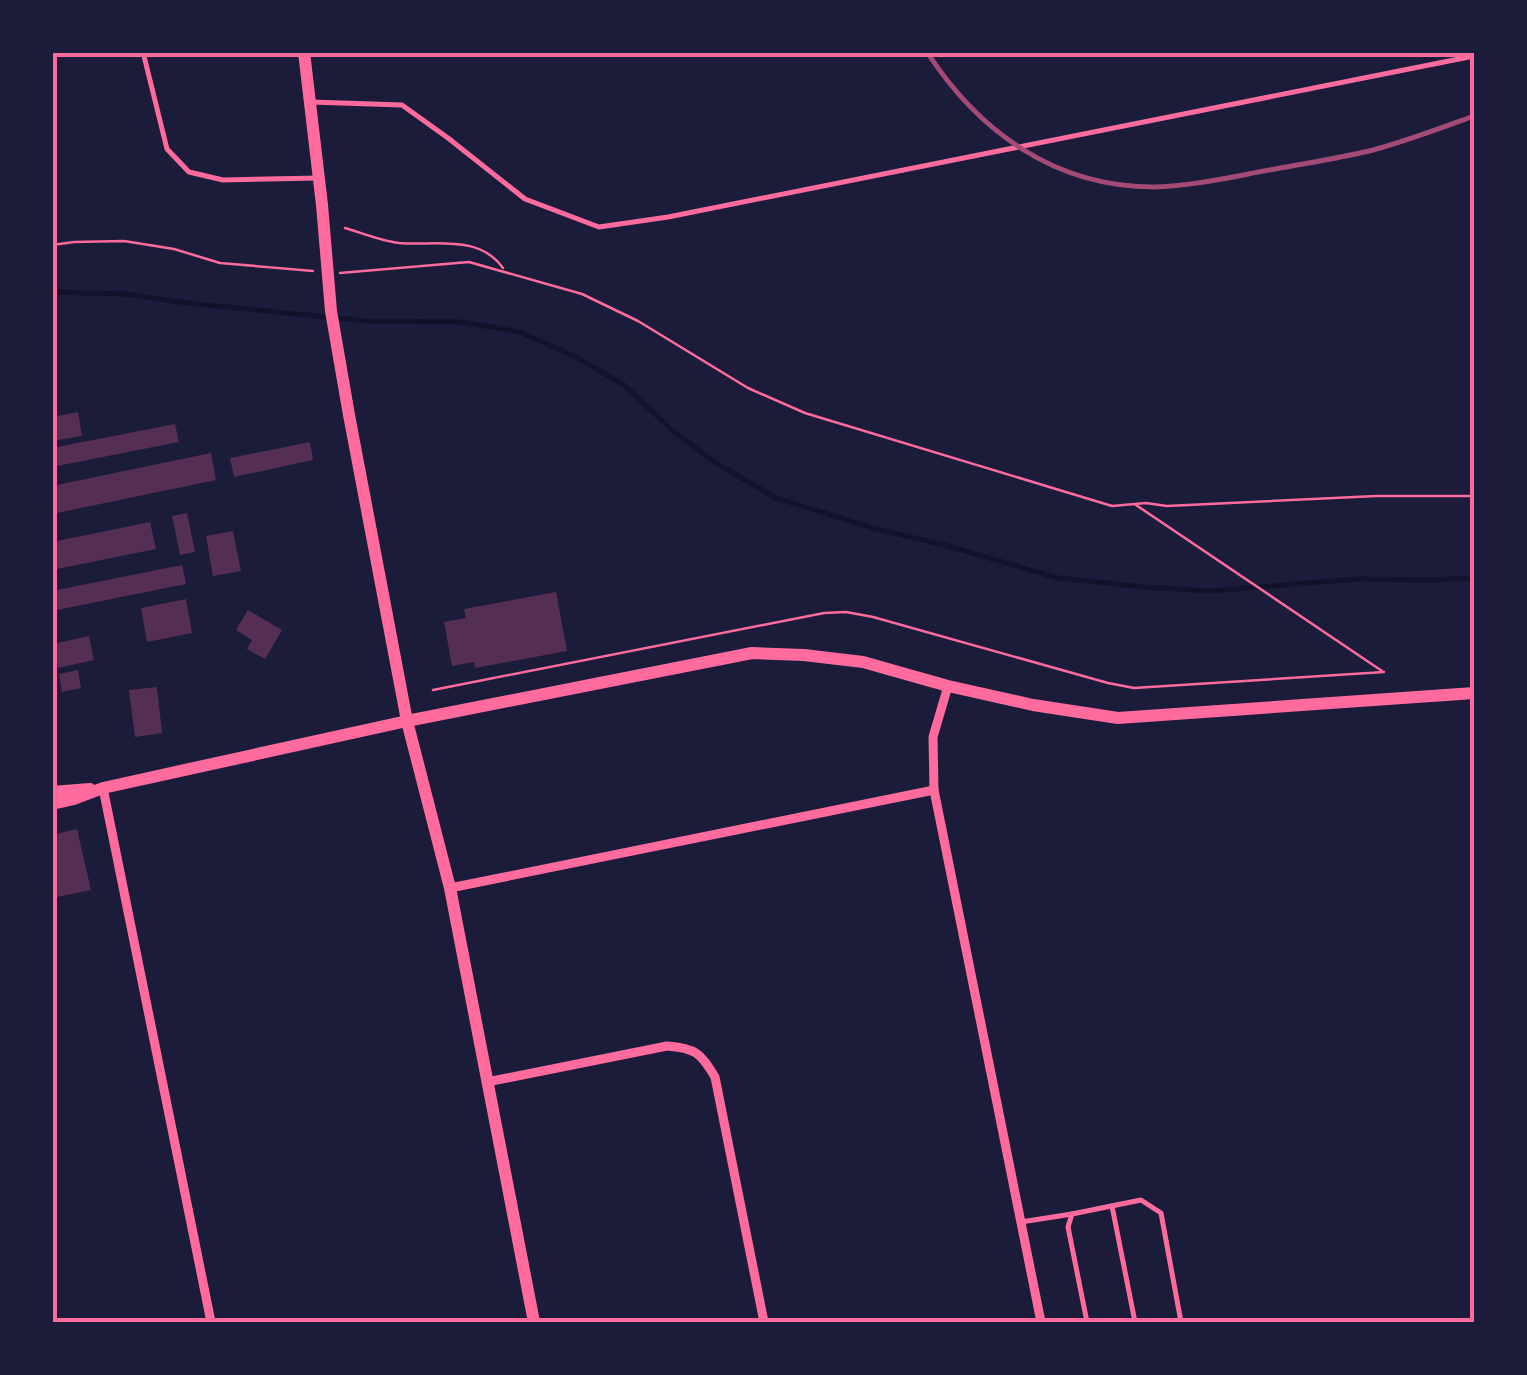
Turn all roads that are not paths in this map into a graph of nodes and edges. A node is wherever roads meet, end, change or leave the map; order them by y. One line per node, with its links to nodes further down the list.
1 (142, 52): 5 (lane)
2 (304, 52): 4 (main road)
3 (1474, 56): 4 (lane)
4 (309, 102): 5 (main road)
5 (319, 178): 8 (main road)
6 (948, 686): 7 (main road); 8 (main road); 10 (street)
7 (1474, 693)
8 (408, 721): 9 (main road); 13 (main road)
9 (103, 788): 11 (main road); 12 (main road); 18 (street)
10 (934, 790): 13 (street); 17 (street)
11 (52, 792)
12 (52, 804)
13 (450, 888): 14 (main road)
14 (487, 1082): 19 (main road); 20 (street)
15 (1112, 1206): 16 (lane); 23 (lane); 24 (lane)
16 (1072, 1214): 17 (lane); 22 (lane)
17 (1021, 1222): 21 (street)
18 (211, 1322)
19 (534, 1322)
20 (764, 1322)
21 (1041, 1322)
22 (1087, 1322)
23 (1135, 1322)
24 (1181, 1322)

